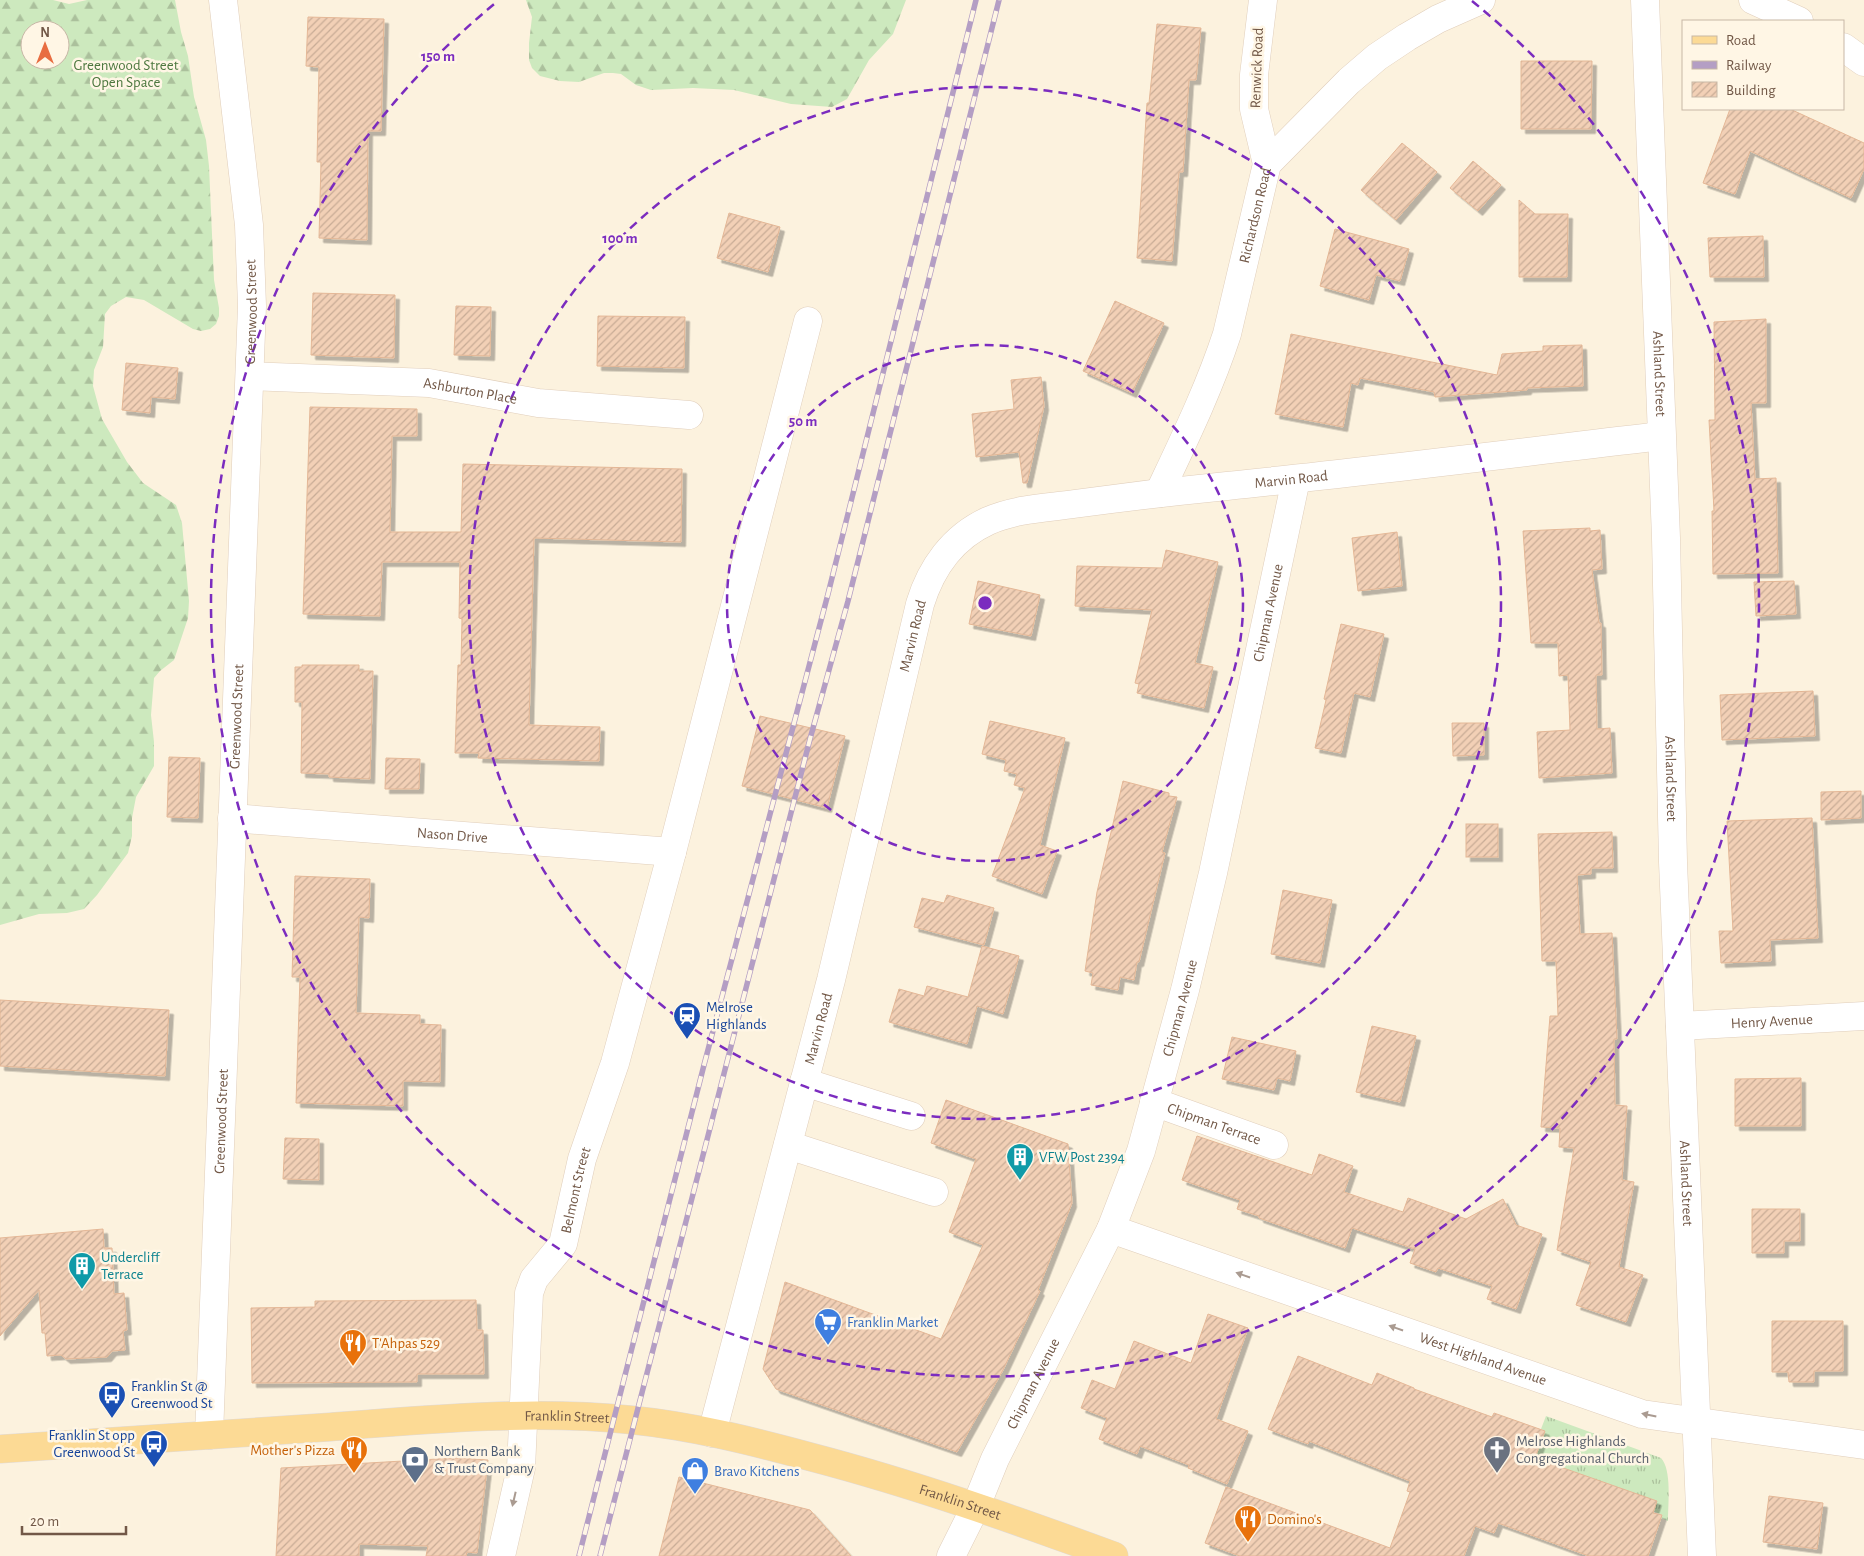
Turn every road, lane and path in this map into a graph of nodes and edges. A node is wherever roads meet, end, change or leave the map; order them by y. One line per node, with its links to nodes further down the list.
1 (223, 0): 11 (street, Greenwood Street)
2 (1262, 0): 9 (street, Renwick Road)
3 (1481, 0): 9 (street, Richardson Road)
4 (1645, 0): 13 (street, Ashland Street)
5 (1753, 0): 6 (street)
6 (1797, 20)
7 (1844, 48): 8 (street)
8 (1864, 62)
9 (1268, 164): 15 (street, Richardson Road)
10 (808, 321): 17 (street, Belmont Street)
11 (250, 376): 12 (street, Ashburton Place); 16 (street, Greenwood Street)
12 (689, 416)
13 (1661, 436): 14 (street, Marvin Road); 19 (street, Ashland Street)
14 (1296, 479): 15 (street, Marvin Road); 21 (street, Chipman Avenue)
15 (1159, 493): 20 (street, Marvin Road)
16 (232, 818): 17 (street, Nason Drive); 30 (street, Greenwood Street)
17 (672, 852): 27 (street, Belmont Street)
18 (1864, 1016): 19 (street, Henry Avenue)
19 (1680, 1026): 28 (street, Ashland Street)
20 (804, 1082): 22 (street); 23 (street, Marvin Road)
21 (1154, 1102): 24 (street, Chipman Terrace); 26 (street, Chipman Avenue)
22 (911, 1116)
23 (788, 1145): 25 (street); 29 (street, Marvin Road)
24 (1274, 1145)
25 (934, 1192)
26 (1111, 1229): 28 (street, West Highland Avenue, one-way to 26); 33 (street, Chipman Avenue)
27 (523, 1416): 29 (main road, Franklin Street); 30 (main road, Franklin Street); 34 (street, Belmont Street, one-way to 34)
28 (1697, 1422): 31 (street, West Highland Avenue); 37 (street, Ashland Street)
29 (712, 1434): 33 (main road, Franklin Street)
30 (209, 1435): 32 (main road, Franklin Street)
31 (1864, 1446)
32 (0, 1449)
33 (976, 1506): 35 (street, Chipman Avenue); 36 (main road, Franklin Street)
34 (501, 1556)
35 (951, 1556)
36 (1114, 1556)
37 (1702, 1556)

